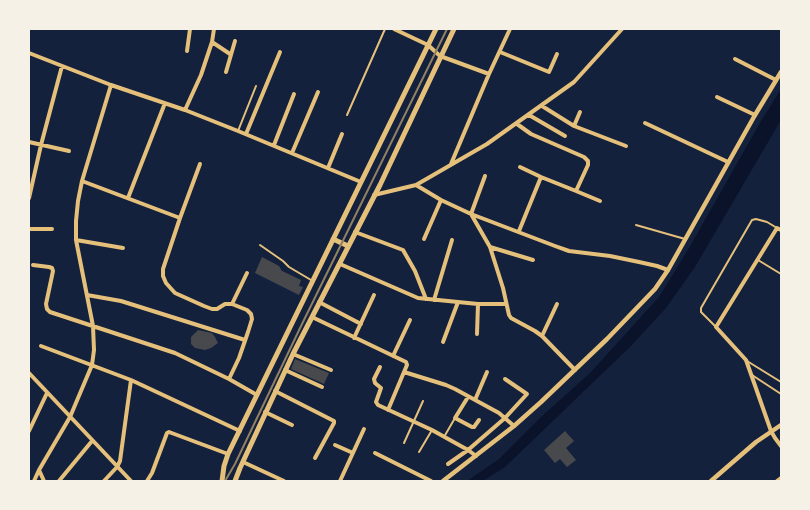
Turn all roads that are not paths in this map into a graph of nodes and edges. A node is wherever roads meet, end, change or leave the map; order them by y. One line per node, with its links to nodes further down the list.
1 (190, 29): 12 (street)
2 (214, 29): 10 (street)
3 (385, 29): 34 (lane)
4 (394, 29): 11 (street)
5 (436, 29): 11 (main road)
6 (454, 29): 18 (main road)
7 (510, 29): 14 (street)
8 (622, 29): 31 (street)
9 (235, 41): 16 (street)
10 (212, 42): 16 (street); 32 (street)
11 (428, 45): 18 (street); 58 (main road)
12 (187, 51)
13 (280, 52): 41 (street)
14 (500, 52): 17 (street); 23 (street)
15 (29, 53): 20 (street)
16 (230, 54): 21 (street)
17 (557, 54)
18 (440, 56): 23 (street); 61 (main road)
19 (735, 59): 24 (street)
20 (62, 66): 25 (street); 45 (street)
21 (226, 72)
22 (781, 72): 24 (street)
23 (489, 74): 52 (street)
24 (776, 80): 36 (street)
25 (111, 85): 30 (street); 57 (street)
26 (256, 86): 40 (lane)
27 (318, 92): 49 (street)
28 (294, 94): 46 (street)
29 (717, 97): 36 (street)
30 (165, 103): 32 (street); 63 (street)
31 (542, 106): 35 (street); 39 (street)
32 (185, 110): 40 (street)
33 (580, 112): 39 (street)
34 (347, 115)
35 (528, 115): 38 (street); 43 (street)
36 (755, 115): 50 (street)
37 (646, 123): 50 (street)
38 (517, 124): 52 (street); 60 (street)
39 (574, 126): 47 (street)
40 (238, 131): 41 (street)
41 (246, 134): 46 (street)
42 (342, 134): 54 (street)
43 (565, 136)
44 (29, 142): 45 (street)
45 (41, 145): 48 (street); 62 (street)
46 (274, 146): 49 (street)
47 (626, 146)
48 (69, 151)
49 (292, 153): 54 (street)
50 (728, 162): 74 (street)
51 (200, 164): 67 (street)
52 (451, 164): 59 (street)
53 (520, 166): 56 (street)
54 (328, 168): 58 (street)
55 (485, 176): 66 (street)
56 (541, 177): 60 (street); 72 (street)
57 (82, 181): 63 (street); 77 (street)
58 (361, 182): 75 (main road)
59 (416, 185): 61 (street); 64 (street)
60 (576, 191): 65 (street)
61 (374, 195): 73 (main road)
62 (29, 198)
63 (128, 198): 67 (street)
64 (441, 200): 66 (street); 76 (street)
65 (600, 201)
66 (472, 214): 72 (street); 81 (street)
67 (180, 218): 97 (street)
68 (636, 225): 74 (lane)
69 (29, 229): 70 (street)
70 (52, 229)
71 (779, 229): 84 (street); 105 (lane)
72 (519, 231): 87 (street)
73 (355, 232): 80 (main road); 93 (street)
74 (685, 238): 87 (street)
75 (333, 239): 80 (main road); 90 (main road)
76 (424, 239)
77 (76, 240): 82 (street); 91 (street)
78 (452, 240): 94 (street)
79 (260, 245): 90 (lane)
80 (348, 246): 85 (main road)
81 (490, 246): 83 (street); 99 (street)
82 (124, 248)
83 (533, 260)
84 (758, 260): 89 (lane); 105 (street)
85 (340, 264): 93 (street); 95 (main road)
86 (33, 265): 104 (street)
87 (668, 270): 119 (street)
88 (247, 273): 97 (street)
89 (781, 274)
90 (313, 281): 132 (main road)
91 (88, 295): 104 (street); 109 (street)
92 (374, 295): 103 (street)
93 (426, 299): 94 (street)
94 (434, 300): 96 (street)
95 (319, 302): 101 (main road); 103 (street)
96 (458, 302): 98 (street); 110 (street)
97 (232, 304): 109 (street)
98 (478, 304): 99 (street); 106 (street)
99 (506, 304): 107 (street)
100 (557, 304): 107 (street)
101 (312, 317): 108 (street); 112 (main road)
102 (410, 320): 113 (street)
103 (361, 324): 108 (street)
104 (93, 326): 115 (street); 124 (street)
105 (716, 327): 114 (street)
106 (477, 334)
107 (542, 336): 119 (street)
108 (354, 338): 113 (street)
109 (245, 340): 124 (street)
110 (443, 342)
111 (40, 346): 115 (street)
112 (293, 354): 117 (main road); 118 (street)
113 (392, 356): 120 (street)
114 (746, 360): 123 (street); 127 (lane)
115 (92, 365): 125 (street); 138 (street)
116 (380, 367): 136 (street)
117 (285, 370): 128 (street); 129 (main road)
118 (331, 370)
119 (575, 370): 145 (street)
120 (404, 372): 133 (street); 136 (street)
121 (487, 372): 134 (street)
122 (29, 373): 130 (street)
123 (752, 374): 131 (lane); 150 (street)
124 (229, 379): 132 (street)
125 (131, 380): 149 (street); 165 (street)
126 (505, 380): 140 (street)
127 (781, 382)
128 (322, 387)
129 (275, 391): 137 (main road); 162 (street)
130 (47, 393): 138 (street); 148 (street)
131 (781, 394)
132 (257, 395): 149 (main road)
133 (468, 397): 134 (street); 139 (street)
134 (474, 400): 140 (street)
135 (423, 401): 142 (lane)
136 (388, 410): 142 (street)
137 (265, 412): 143 (street); 163 (main road)
138 (70, 417): 152 (street); 166 (street)
139 (455, 418): 141 (street); 151 (lane)
140 (505, 418): 145 (street); 156 (street)
141 (479, 420)
142 (413, 422): 147 (street); 153 (lane)
143 (292, 425)
144 (781, 425): 150 (street)
145 (514, 426): 161 (street)
146 (364, 429): 160 (street)
147 (432, 430): 151 (street); 157 (lane)
148 (29, 431)
149 (240, 431): 159 (main road)
150 (771, 431): 155 (street); 180 (street)
151 (444, 437): 156 (street)
152 (92, 441): 165 (street); 170 (street)
153 (404, 443)
154 (335, 445): 160 (street)
155 (781, 446)
156 (468, 450): 161 (street); 164 (street)
157 (419, 452)
158 (375, 453): 178 (street)
159 (228, 454): 173 (street); 174 (main road)
160 (353, 454): 177 (street)
161 (476, 456): 179 (street)
162 (315, 458)
163 (242, 462): 175 (main road); 176 (street)
164 (448, 464)
165 (118, 467): 171 (street); 172 (street)
166 (39, 470): 168 (street); 169 (street)
167 (781, 478): 181 (street)
168 (34, 481)
169 (44, 481)
170 (59, 481)
171 (104, 481)
172 (131, 481)
173 (147, 481)
174 (222, 481)
175 (235, 481)
176 (284, 481)
177 (340, 481)
178 (431, 481)
179 (443, 481)
180 (711, 481)
181 (777, 481)

